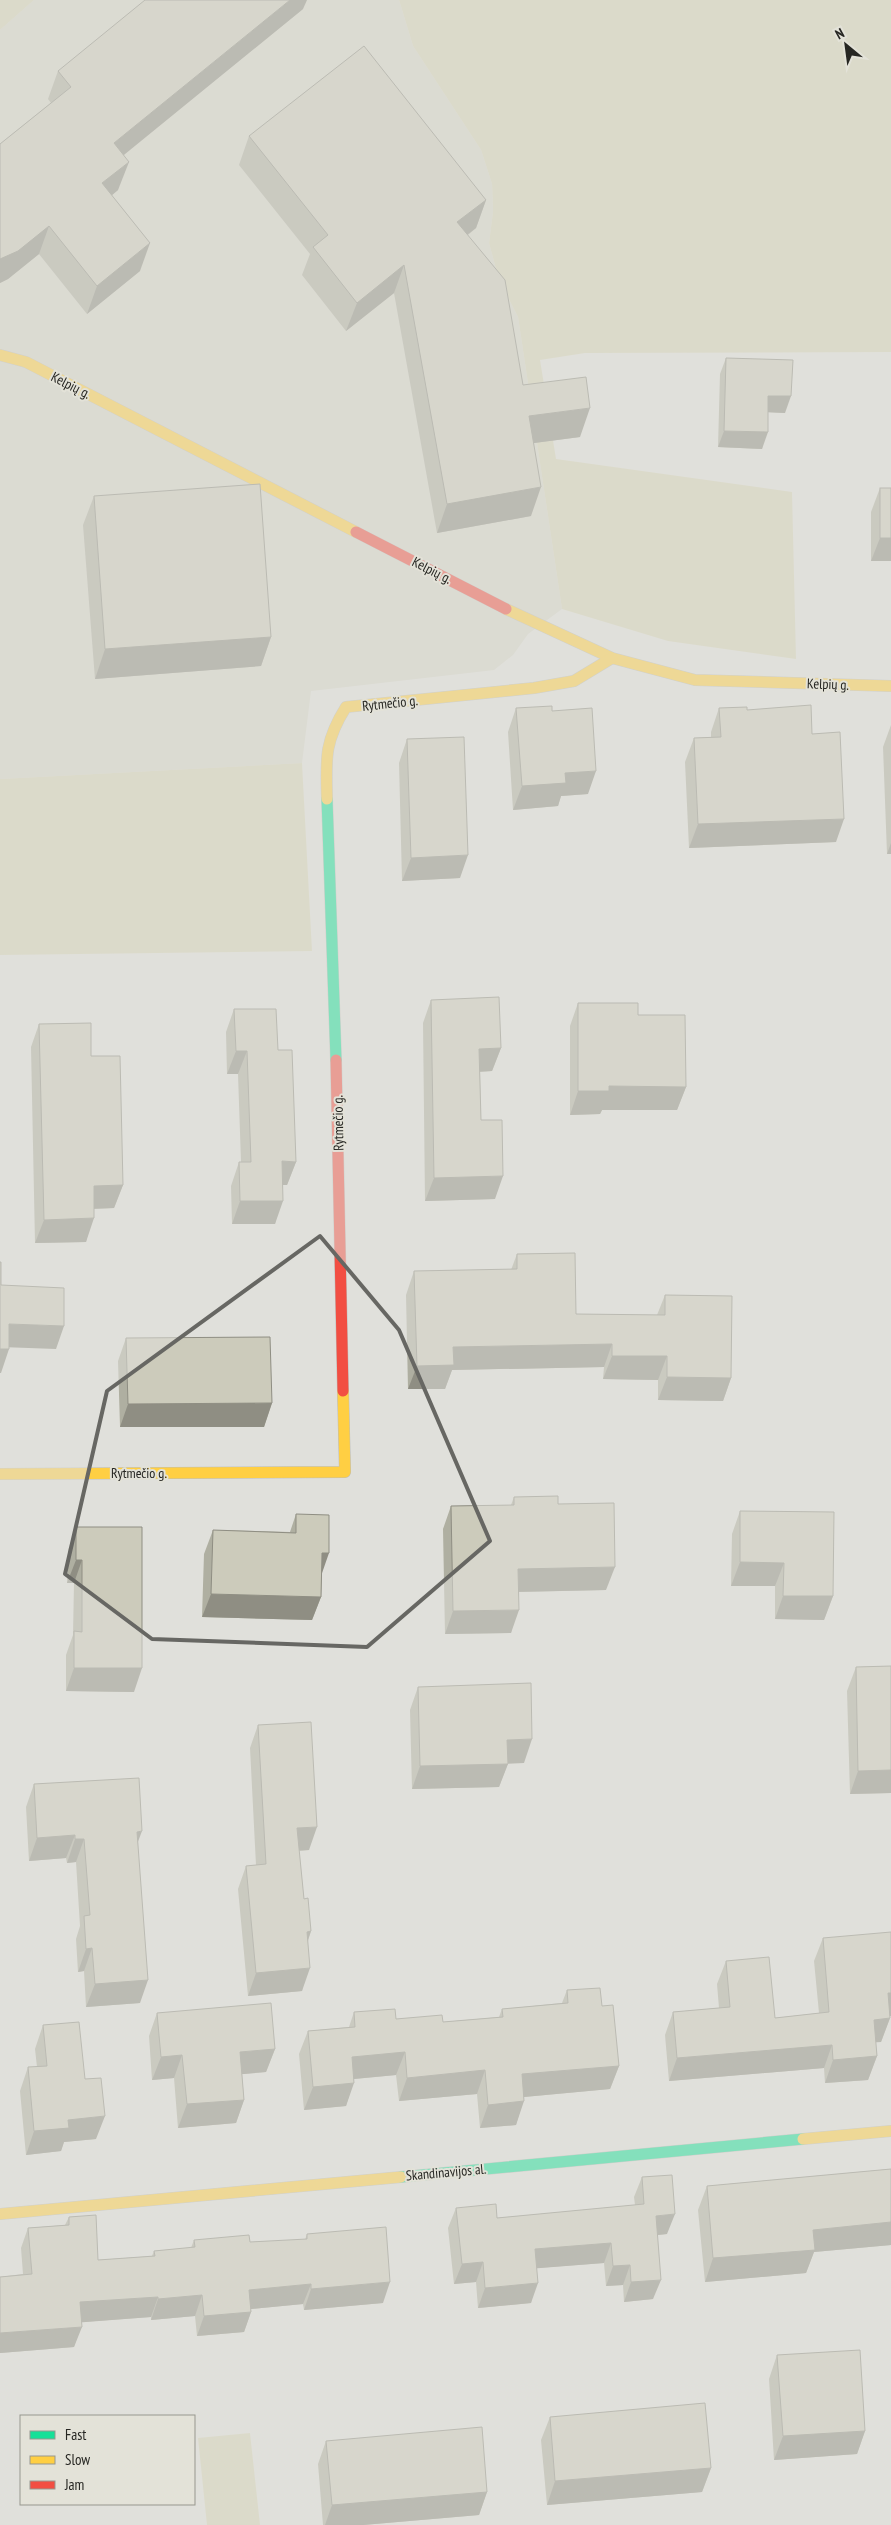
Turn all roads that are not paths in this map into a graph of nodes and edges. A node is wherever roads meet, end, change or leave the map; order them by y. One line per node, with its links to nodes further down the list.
1 (0, 355): 2 (street, Kelpių g.)
2 (612, 658): 3 (street, Kelpių g.); 4 (street, Rytmečio g.)
3 (891, 686)
4 (0, 1474)
5 (891, 2130): 6 (street, Skandinavijos al.)
6 (0, 2214)

